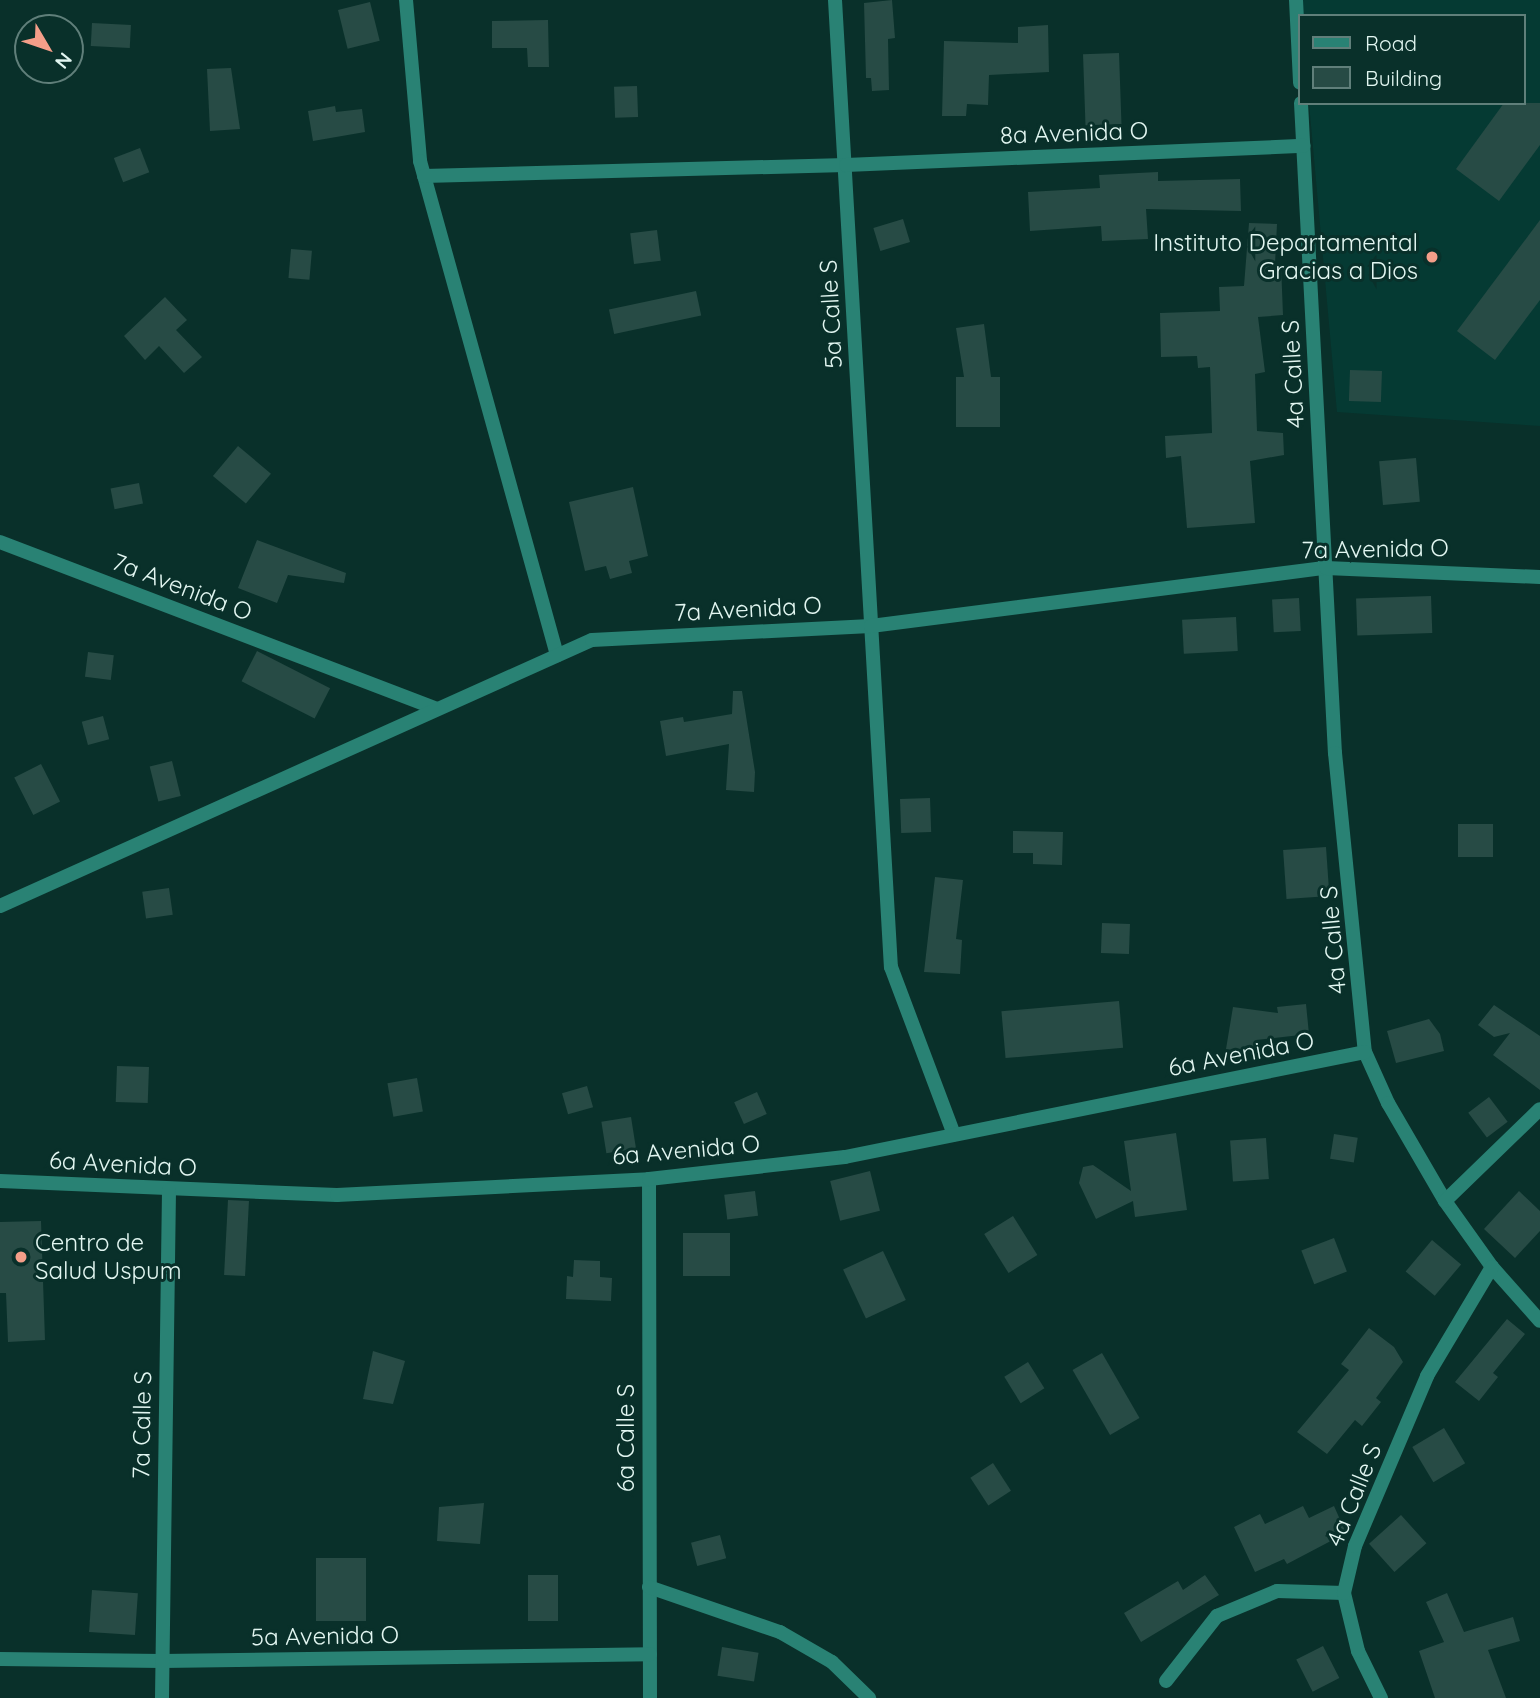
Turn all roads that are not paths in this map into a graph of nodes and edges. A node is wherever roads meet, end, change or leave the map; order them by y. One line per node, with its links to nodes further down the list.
1 (406, 0): 8 (street)
2 (835, 0): 7 (street, 5a Calle S)
3 (1296, 0): 4 (street)
4 (1298, 42)
5 (1301, 105): 6 (street, 4a Calle S)
6 (1304, 145): 7 (street, 8a Avenida O); 10 (street, 4a Calle S)
7 (846, 165): 8 (street, 8a Avenida O); 12 (street, 5a Calle S)
8 (424, 176): 13 (street)
9 (0, 542): 14 (street, 7a Avenida O)
10 (1326, 568): 11 (street, 7a Avenida O); 12 (street, 7a Avenida O); 16 (street, 4a Calle S)
11 (1540, 577)
12 (871, 626): 13 (street, 7a Avenida O); 18 (street, 5a Calle S)
13 (558, 655): 14 (street, 7a Avenida O)
14 (437, 709): 15 (street)
15 (0, 906)
16 (1366, 1052): 18 (street, 6a Avenida O); 22 (street, 4a Calle S)
17 (1540, 1108): 22 (street)
18 (954, 1135): 19 (street, 6a Avenida O)
19 (649, 1179): 21 (street, 6a Avenida O); 25 (street, 6a Calle S)
20 (0, 1181): 21 (street, 6a Avenida O)
21 (169, 1190): 29 (street, 7a Calle S)
22 (1445, 1201): 23 (street, 4a Calle S)
23 (1492, 1267): 24 (street); 26 (street, 4a Calle S)
24 (1540, 1321)
25 (649, 1587): 27 (street, 6a Calle S); 33 (street)
26 (1344, 1593): 30 (street); 34 (street, 4a Calle S)
27 (650, 1654): 29 (street, 5a Avenida O); 32 (street, 6a Calle S)
28 (0, 1658): 29 (street, 5a Avenida O)
29 (162, 1661): 31 (street, 7a Calle S)
30 (1167, 1681)
31 (162, 1698)
32 (650, 1698)
33 (869, 1698)
34 (1381, 1698)

